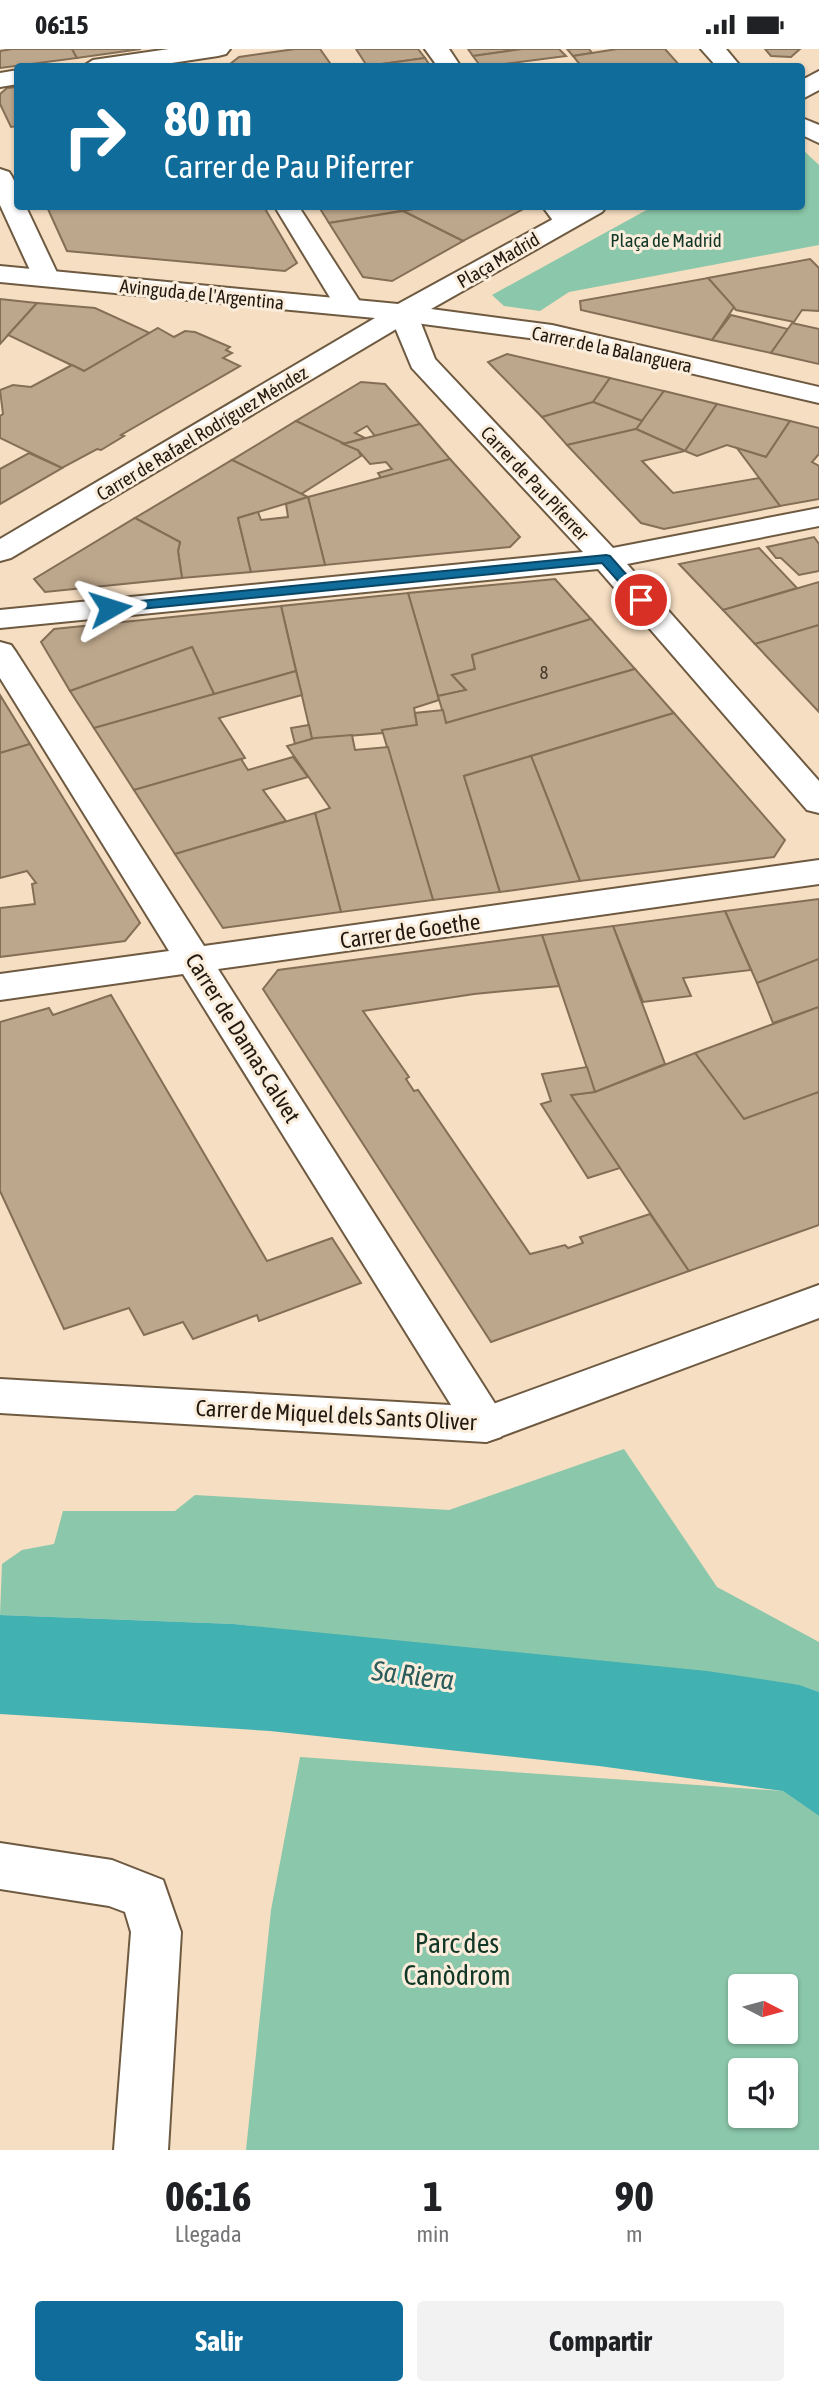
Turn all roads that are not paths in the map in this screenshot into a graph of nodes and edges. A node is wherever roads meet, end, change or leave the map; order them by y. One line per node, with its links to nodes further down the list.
1 (713, 49): 4 (street)
2 (204, 54): 3 (street)
3 (127, 63)
4 (726, 63)
5 (819, 78): 6 (street)
6 (805, 90)
7 (0, 177): 8 (street)
8 (14, 207)
9 (15, 210): 14 (street)
10 (289, 210): 15 (street)
11 (579, 210): 12 (street, Plaça Madrid)
12 (560, 214): 16 (street, Plaça Madrid)
13 (0, 274): 14 (street, Avinguda de l'Argentina)
14 (47, 279): 15 (street, Avinguda de l'Argentina)
15 (349, 308): 16 (street, Avinguda de l'Argentina)
16 (404, 313): 17 (street, Carrer de la Balanguera); 19 (street, Carrer de Rafael Rodríguez Méndez); 20 (street, Carrer de Pau Piferrer)
17 (819, 395)
18 (819, 517): 20 (street)
19 (0, 552)
20 (606, 559): 21 (street); 23 (street, Carrer de Pau Piferrer)
21 (0, 619)
22 (0, 652): 25 (street, Carrer de Damas Calvet)
23 (819, 802)
24 (819, 872): 25 (street, Carrer de Goethe)
25 (195, 962): 26 (street, Carrer de Goethe); 29 (street, Carrer de Damas Calvet)
26 (0, 987)
27 (819, 1301): 29 (street, Carrer de Miquel dels Sants Oliver)
28 (0, 1396): 29 (street, Carrer de Miquel dels Sants Oliver)
29 (486, 1425)
30 (0, 1866): 31 (street)
31 (141, 2150)

